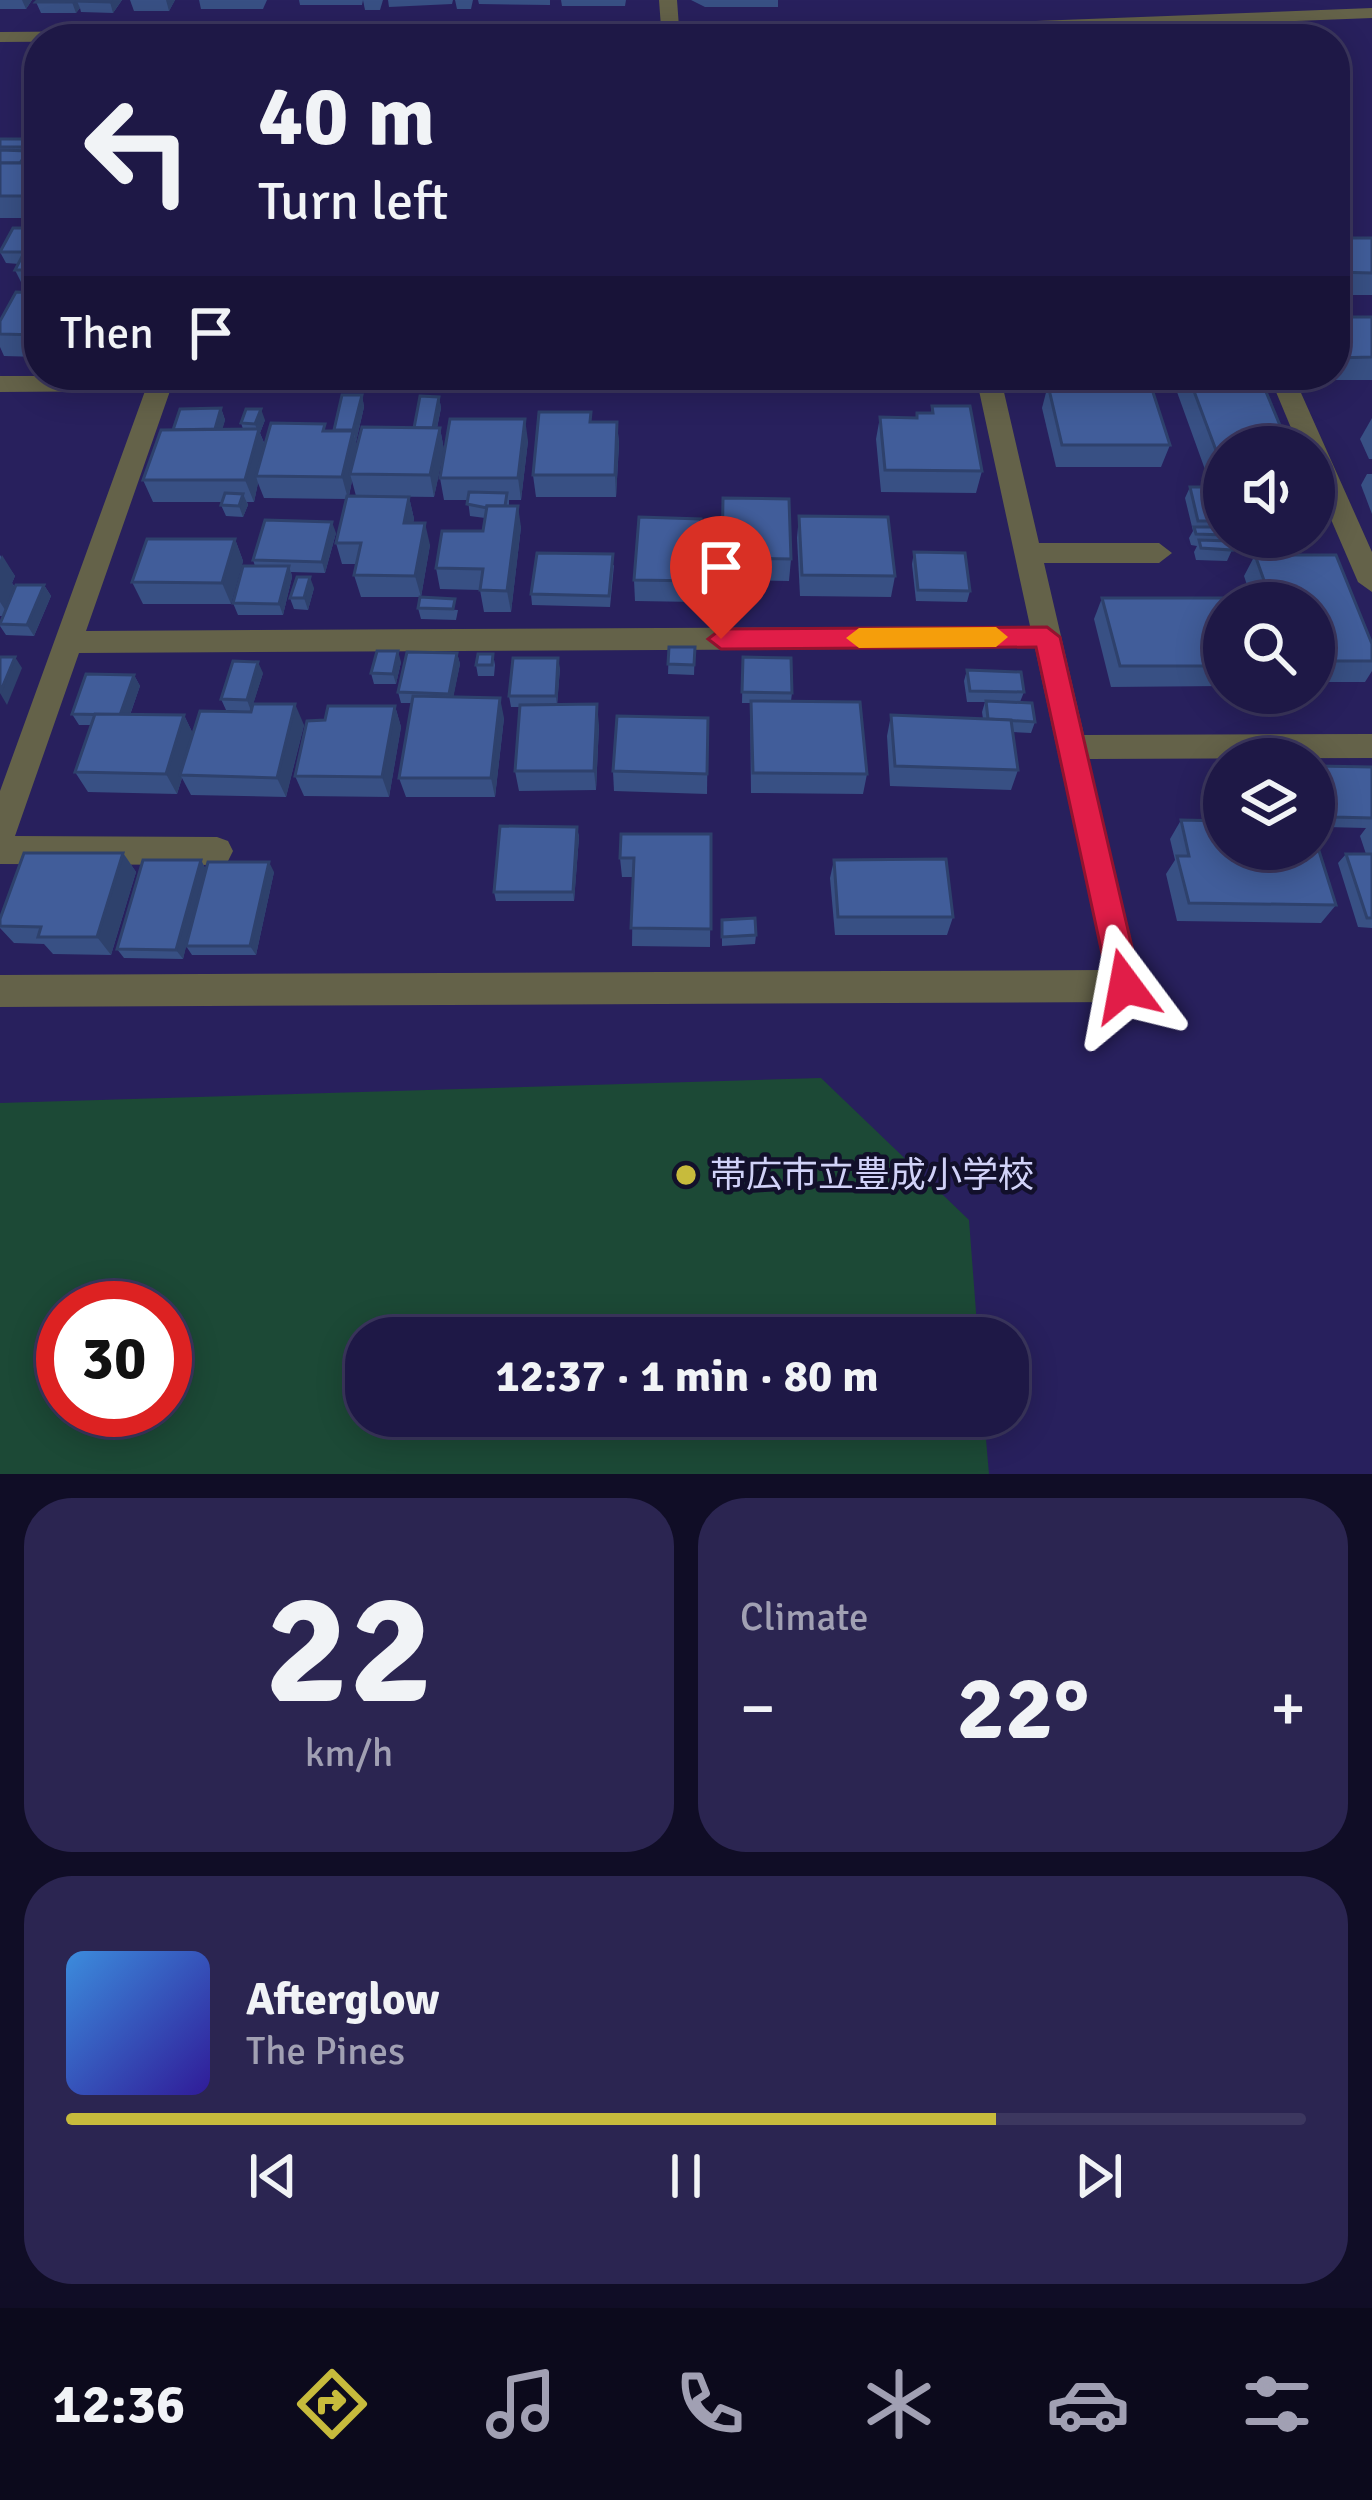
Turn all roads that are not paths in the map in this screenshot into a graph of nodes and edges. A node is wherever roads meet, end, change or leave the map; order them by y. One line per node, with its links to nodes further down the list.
1 (1272, 7): 2 (street); 3 (street)
2 (1372, 13)
3 (1124, 20): 4 (street); 5 (street)
4 (1067, 24)
5 (1126, 24)
6 (158, 390): 15 (street)
7 (991, 390): 11 (street)
8 (1287, 390): 9 (street)
9 (1303, 426)
10 (1335, 499): 13 (street)
11 (1028, 553): 12 (street); 14 (street)
12 (1159, 554)
13 (1372, 582)
14 (1047, 637): 15 (street); 17 (street)
15 (69, 642): 18 (street)
16 (1372, 746): 17 (street)
17 (1072, 747): 21 (street)
18 (0, 835)
19 (0, 850): 20 (street)
20 (217, 851)
21 (0, 991)

